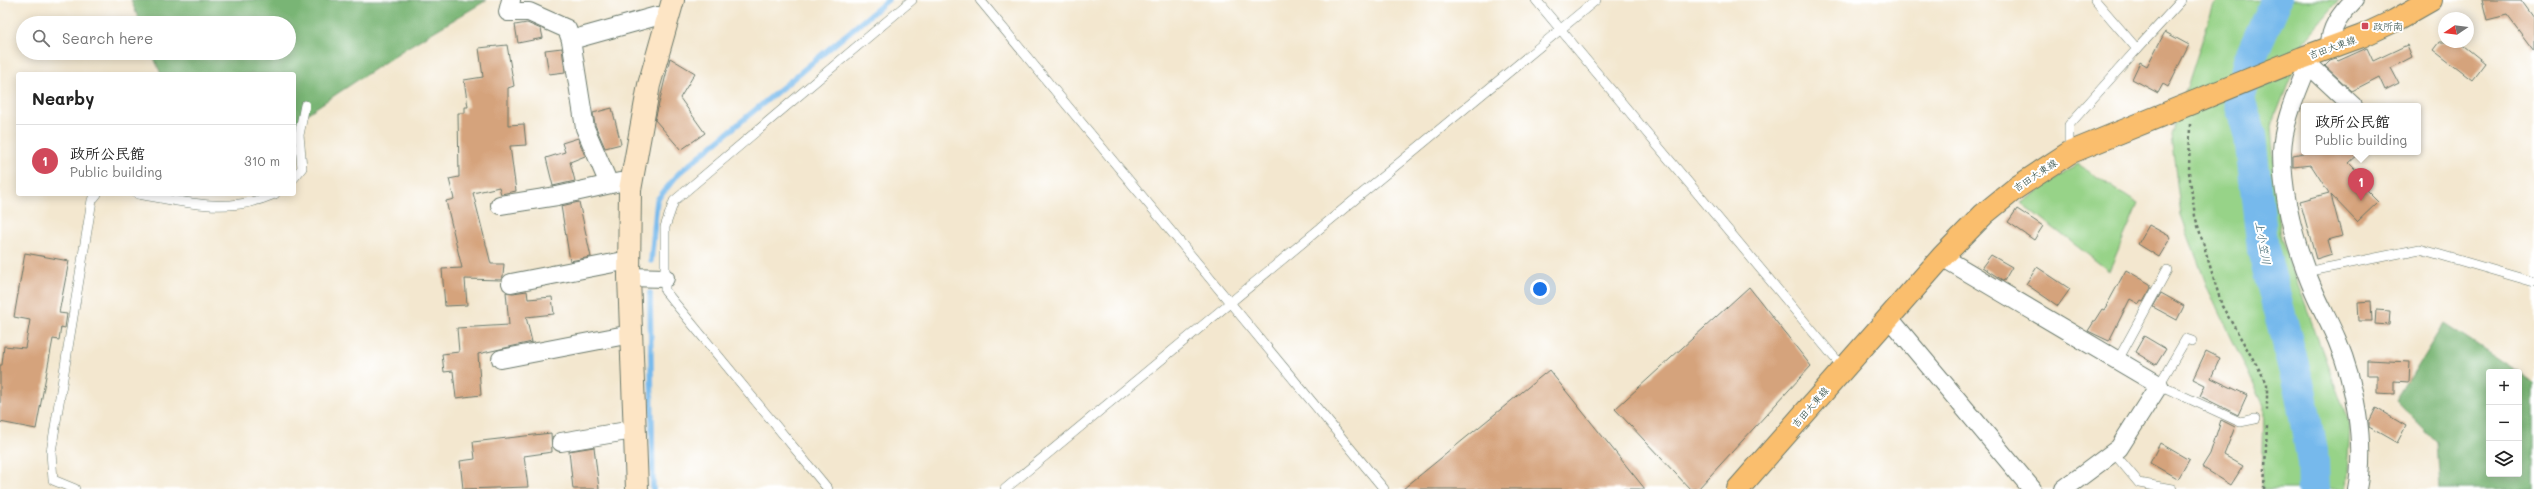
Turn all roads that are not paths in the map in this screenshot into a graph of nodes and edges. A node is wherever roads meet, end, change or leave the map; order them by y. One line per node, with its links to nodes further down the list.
1 (510, 0): 12 (street)
2 (912, 0): 29 (lane)
3 (980, 0): 32 (lane)
4 (1536, 0): 11 (lane)
5 (1596, 0): 11 (lane)
6 (2095, 0): 13 (lane)
7 (2182, 0): 13 (lane)
8 (2354, 0): 14 (street)
9 (2430, 0): 14 (main road, 吉田大東線)
10 (670, 8): 12 (street); 19 (street)
11 (1560, 30): 32 (lane); 38 (lane)
12 (571, 40): 20 (street)
13 (2136, 49): 17 (lane)
14 (2313, 56): 15 (street); 17 (main road, 吉田大東線); 28 (street)
15 (2351, 103)
16 (305, 105): 18 (lane)
17 (2069, 153): 25 (main road, 吉田大東線)
18 (296, 176)
19 (631, 182): 20 (street); 26 (street)
20 (609, 184): 24 (street)
21 (95, 196): 44 (lane)
22 (149, 196): 23 (lane)
23 (268, 196)
24 (500, 205)
25 (1942, 258): 33 (main road, 吉田大東線); 37 (street)
26 (629, 269): 29 (street); 31 (street); 34 (street)
27 (2167, 270): 37 (lane)
28 (2306, 272): 30 (lane); 53 (street)
29 (665, 278): 46 (lane)
30 (2534, 282)
31 (511, 283)
32 (1231, 302): 47 (lane); 48 (lane)
33 (1889, 318): 38 (main road, 吉田大東線); 50 (street)
34 (631, 334): 36 (street); 41 (street)
35 (2192, 341): 39 (lane)
36 (501, 359)
37 (2118, 360): 39 (street)
38 (1844, 368): 49 (main road, 吉田大東線)
39 (2159, 385): 40 (lane); 43 (street)
40 (2255, 419)
41 (633, 430): 42 (street); 45 (street)
42 (561, 442)
43 (2113, 452): 51 (street); 52 (lane)
44 (75, 489)
45 (637, 489)
46 (828, 489)
47 (1005, 489)
48 (1384, 489)
49 (1738, 489)
50 (2032, 489)
51 (2064, 489)
52 (2172, 489)
53 (2357, 489)

